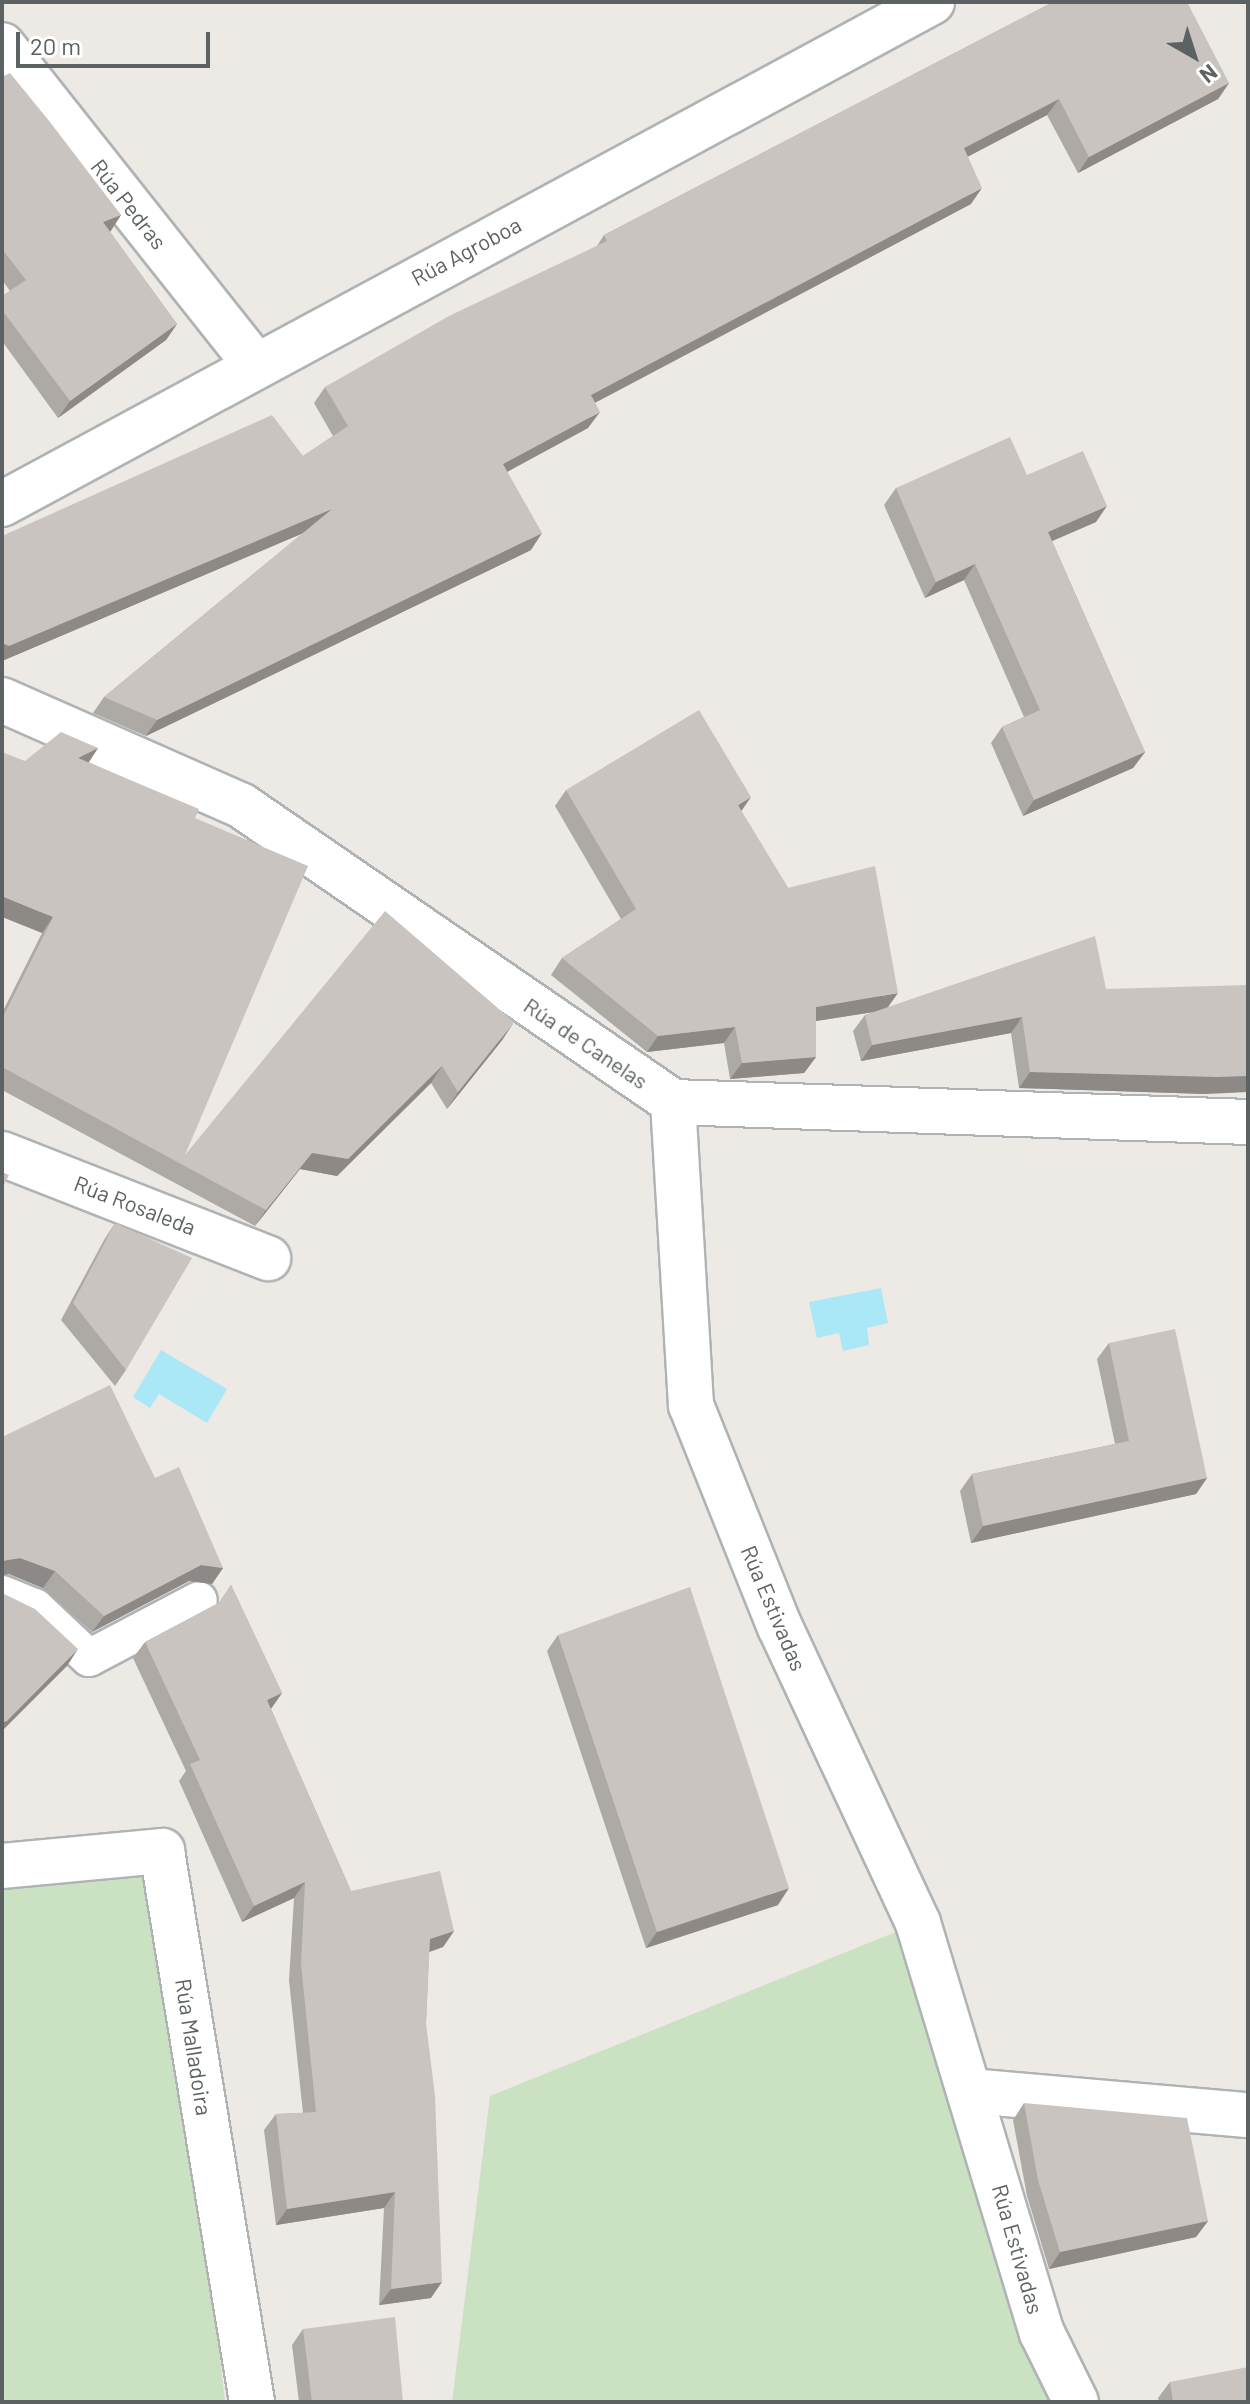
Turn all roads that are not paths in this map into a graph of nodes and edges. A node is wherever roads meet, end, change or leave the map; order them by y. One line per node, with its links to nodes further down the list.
1 (932, 2): 3 (street, Rúa Agroboa)
2 (2, 45): 3 (street, Rúa Pedras)
3 (255, 364): 4 (street, Rúa Agroboa)
4 (2, 504)
5 (2, 700): 6 (street, Rúa de Canelas)
6 (673, 1102): 7 (street, Rúa de Canelas); 13 (street, Rúa Estivadas)
7 (1248, 1122)
8 (2, 1154): 9 (street, Rúa Rosaleda)
9 (268, 1258)
10 (2, 1594): 11 (lane)
11 (199, 1600)
12 (2, 1866): 15 (street, Rúa Malladoira)
13 (971, 2091): 14 (street); 16 (street, Rúa Estivadas)
14 (1248, 2115)
15 (252, 2402)
16 (1076, 2402)

